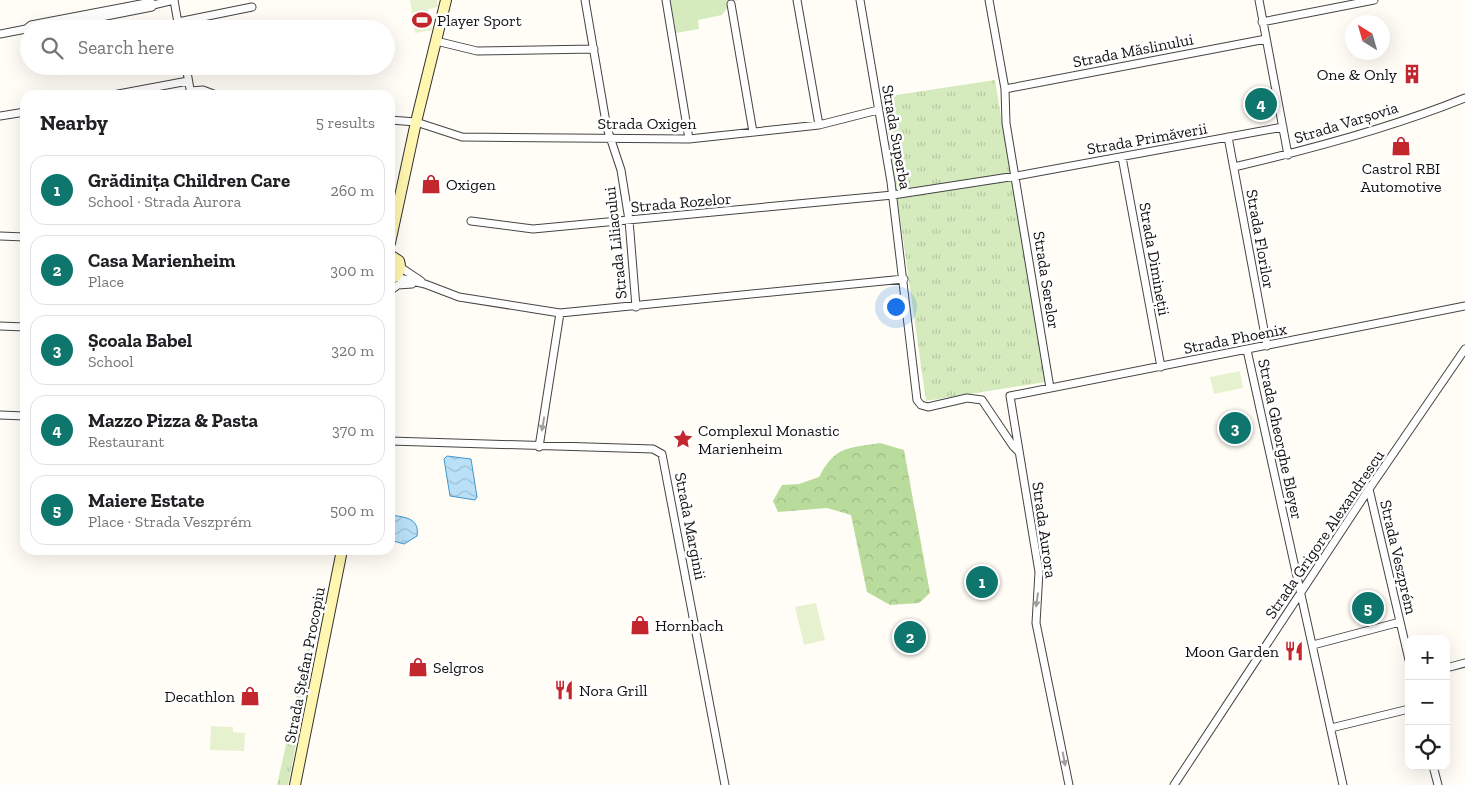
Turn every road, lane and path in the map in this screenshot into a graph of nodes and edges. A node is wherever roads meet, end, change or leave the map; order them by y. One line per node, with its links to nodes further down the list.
1 (174, 0): 10 (street); 15 (street)
2 (446, 0): 21 (street)
3 (585, 0): 22 (street, Strada Liliacului)
4 (666, 0): 39 (street)
5 (798, 0): 34 (street)
6 (860, 0): 29 (street, Strada Superba)
7 (989, 0): 25 (street, Strada Serelor)
8 (1259, 0): 17 (street)
9 (1374, 0): 17 (street)
10 (153, 4): 13 (street); 14 (street)
11 (731, 4): 36 (street)
12 (252, 8): 16 (street)
13 (57, 20)
14 (86, 20)
15 (178, 20)
16 (200, 20)
17 (1262, 22): 20 (street)
18 (20, 30): 19 (street)
19 (0, 34)
20 (1266, 39): 25 (street, Strada Măslinului); 35 (street)
21 (436, 41): 22 (street); 33 (street)
22 (594, 49): 37 (street, Strada Liliacului)
23 (187, 75): 24 (street)
24 (188, 81): 26 (street); 27 (street)
25 (1005, 89): 43 (street, Strada Serelor)
26 (140, 90)
27 (190, 90)
28 (1465, 98): 40 (street, Strada Varșovia)
29 (878, 110): 34 (street, Strada Oxigen); 44 (street, Strada Superba)
30 (20, 113): 31 (street)
31 (0, 116)
32 (395, 120): 33 (street, Strada Oxigen)
33 (416, 122): 37 (street, Strada Oxigen); 45 (street)
34 (819, 125): 36 (street, Strada Oxigen)
35 (1283, 127): 38 (street, Strada Primăverii); 40 (street)
36 (753, 132): 39 (street, Strada Oxigen)
37 (610, 136): 39 (street, Strada Oxigen); 46 (street, Strada Liliacului)
38 (1228, 137): 41 (street, Strada Primăverii); 42 (street, Strada Florilor)
39 (689, 139)
40 (1288, 155): 42 (street, Strada Varșovia)
41 (1122, 157): 43 (street, Strada Primăverii); 65 (street, Strada Dimineții)
42 (1234, 167): 62 (street, Strada Florilor)
43 (1016, 176): 44 (street, Strada Primăverii); 66 (street, Strada Serelor)
44 (893, 195): 46 (street, Strada Rozelor); 54 (street, Strada Superba)
45 (395, 219)
46 (629, 220): 47 (street, Strada Rozelor); 57 (street, Strada Liliacului)
47 (471, 221)
48 (0, 236): 49 (street)
49 (20, 237)
50 (395, 260): 51 (street)
51 (400, 267): 52 (street); 55 (street)
52 (395, 274)
53 (395, 279): 55 (street)
54 (904, 279): 57 (street); 72 (street, Strada Superba)
55 (425, 284): 56 (street); 59 (street)
56 (395, 288)
57 (636, 306): 59 (street)
58 (1465, 306): 62 (street, Strada Phoenix)
59 (560, 313): 71 (street, one-way to 71)
60 (0, 326): 61 (street)
61 (20, 327)
62 (1267, 346): 64 (street, Strada Phoenix)
63 (1465, 349): 73 (street, Strada Grigore Alexandrescu)
64 (1247, 350): 65 (street, Strada Phoenix); 75 (street, Strada Gheorghe Bleyer)
65 (1161, 367): 66 (street, Strada Phoenix)
66 (1050, 388): 67 (street, Strada Phoenix)
67 (1010, 396): 72 (street, Strada Aurora)
68 (0, 415): 69 (street)
69 (20, 416)
70 (395, 441): 71 (street, Strada Marginii)
71 (539, 448): 85 (street, Strada Marginii)
72 (1020, 452): 86 (street, Strada Aurora, one-way to 86)
73 (1369, 489): 75 (street, Strada Grigore Alexandrescu); 76 (street, Strada Veszprém)
74 (341, 555): 84 (street, Strada Ștefan Procopiu)
75 (1301, 593): 78 (street, Strada Gheorghe Bleyer); 87 (street, Strada Grigore Alexandrescu)
76 (1400, 622): 77 (street, Strada Veszprém); 78 (street)
77 (1405, 643)
78 (1313, 645): 82 (street, Strada Gheorghe Bleyer)
79 (1465, 663): 80 (street)
80 (1450, 667)
81 (1405, 710): 82 (street)
82 (1331, 728): 88 (street, Strada Gheorghe Bleyer)
83 (1434, 770): 89 (street)
84 (295, 785)
85 (725, 785)
86 (1069, 785)
87 (1174, 785)
88 (1343, 785)
89 (1438, 785)

